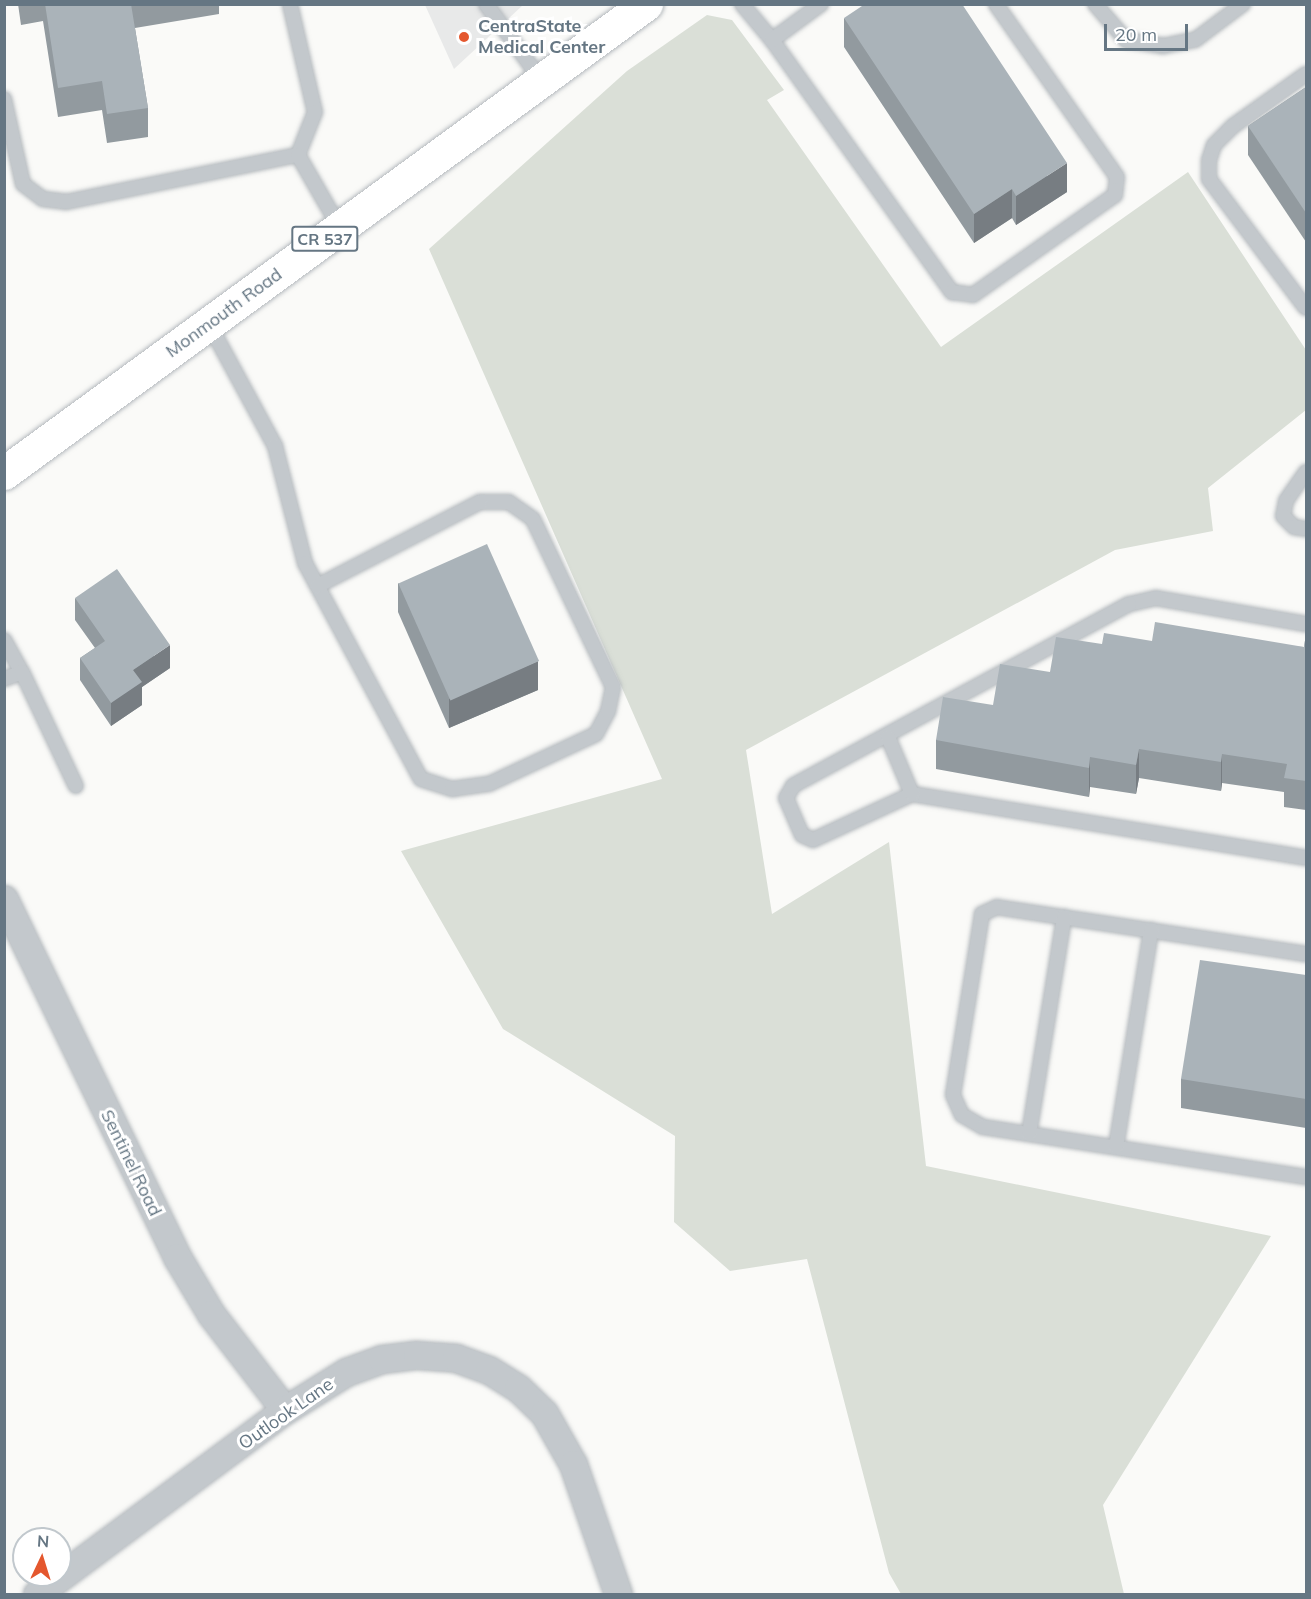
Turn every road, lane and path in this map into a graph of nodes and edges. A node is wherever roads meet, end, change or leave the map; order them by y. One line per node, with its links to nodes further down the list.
1 (290, 4): 13 (lane)
2 (486, 4): 11 (lane)
3 (646, 4): 11 (main road, Monmouth Road / CR 537)
4 (742, 4): 9 (lane)
5 (821, 4): 9 (lane)
6 (996, 4): 9 (lane)
7 (1095, 4): 8 (lane)
8 (1243, 4)
9 (772, 40)
10 (1306, 74): 15 (lane)
11 (542, 81): 14 (main road, Monmouth Road / CR 537)
12 (4, 99): 13 (lane)
13 (298, 155): 14 (lane)
14 (340, 228): 16 (main road, Monmouth Road / CR 537)
15 (1306, 308)
16 (209, 324): 18 (main road, Monmouth Road / CR 537); 20 (lane)
17 (1306, 472): 19 (lane)
18 (4, 473)
19 (1306, 529)
20 (318, 586): 20 (lane)
21 (1306, 624): 25 (lane)
22 (4, 640): 23 (lane)
23 (22, 672): 24 (lane); 26 (lane)
24 (4, 679)
25 (888, 737): 27 (lane); 27 (lane)
26 (76, 786)
27 (912, 794): 28 (lane)
28 (1306, 858)
29 (4, 899): 36 (street, Sentinel Road)
30 (1064, 917): 31 (lane); 33 (lane); 33 (lane)
31 (1151, 930): 32 (lane); 34 (lane)
32 (1306, 954)
33 (1029, 1134): 34 (lane)
34 (1116, 1147): 35 (lane)
35 (1306, 1178)
36 (285, 1410): 37 (street, Outlook Lane); 38 (street, Outlook Lane)
37 (37, 1594)
38 (618, 1594)

